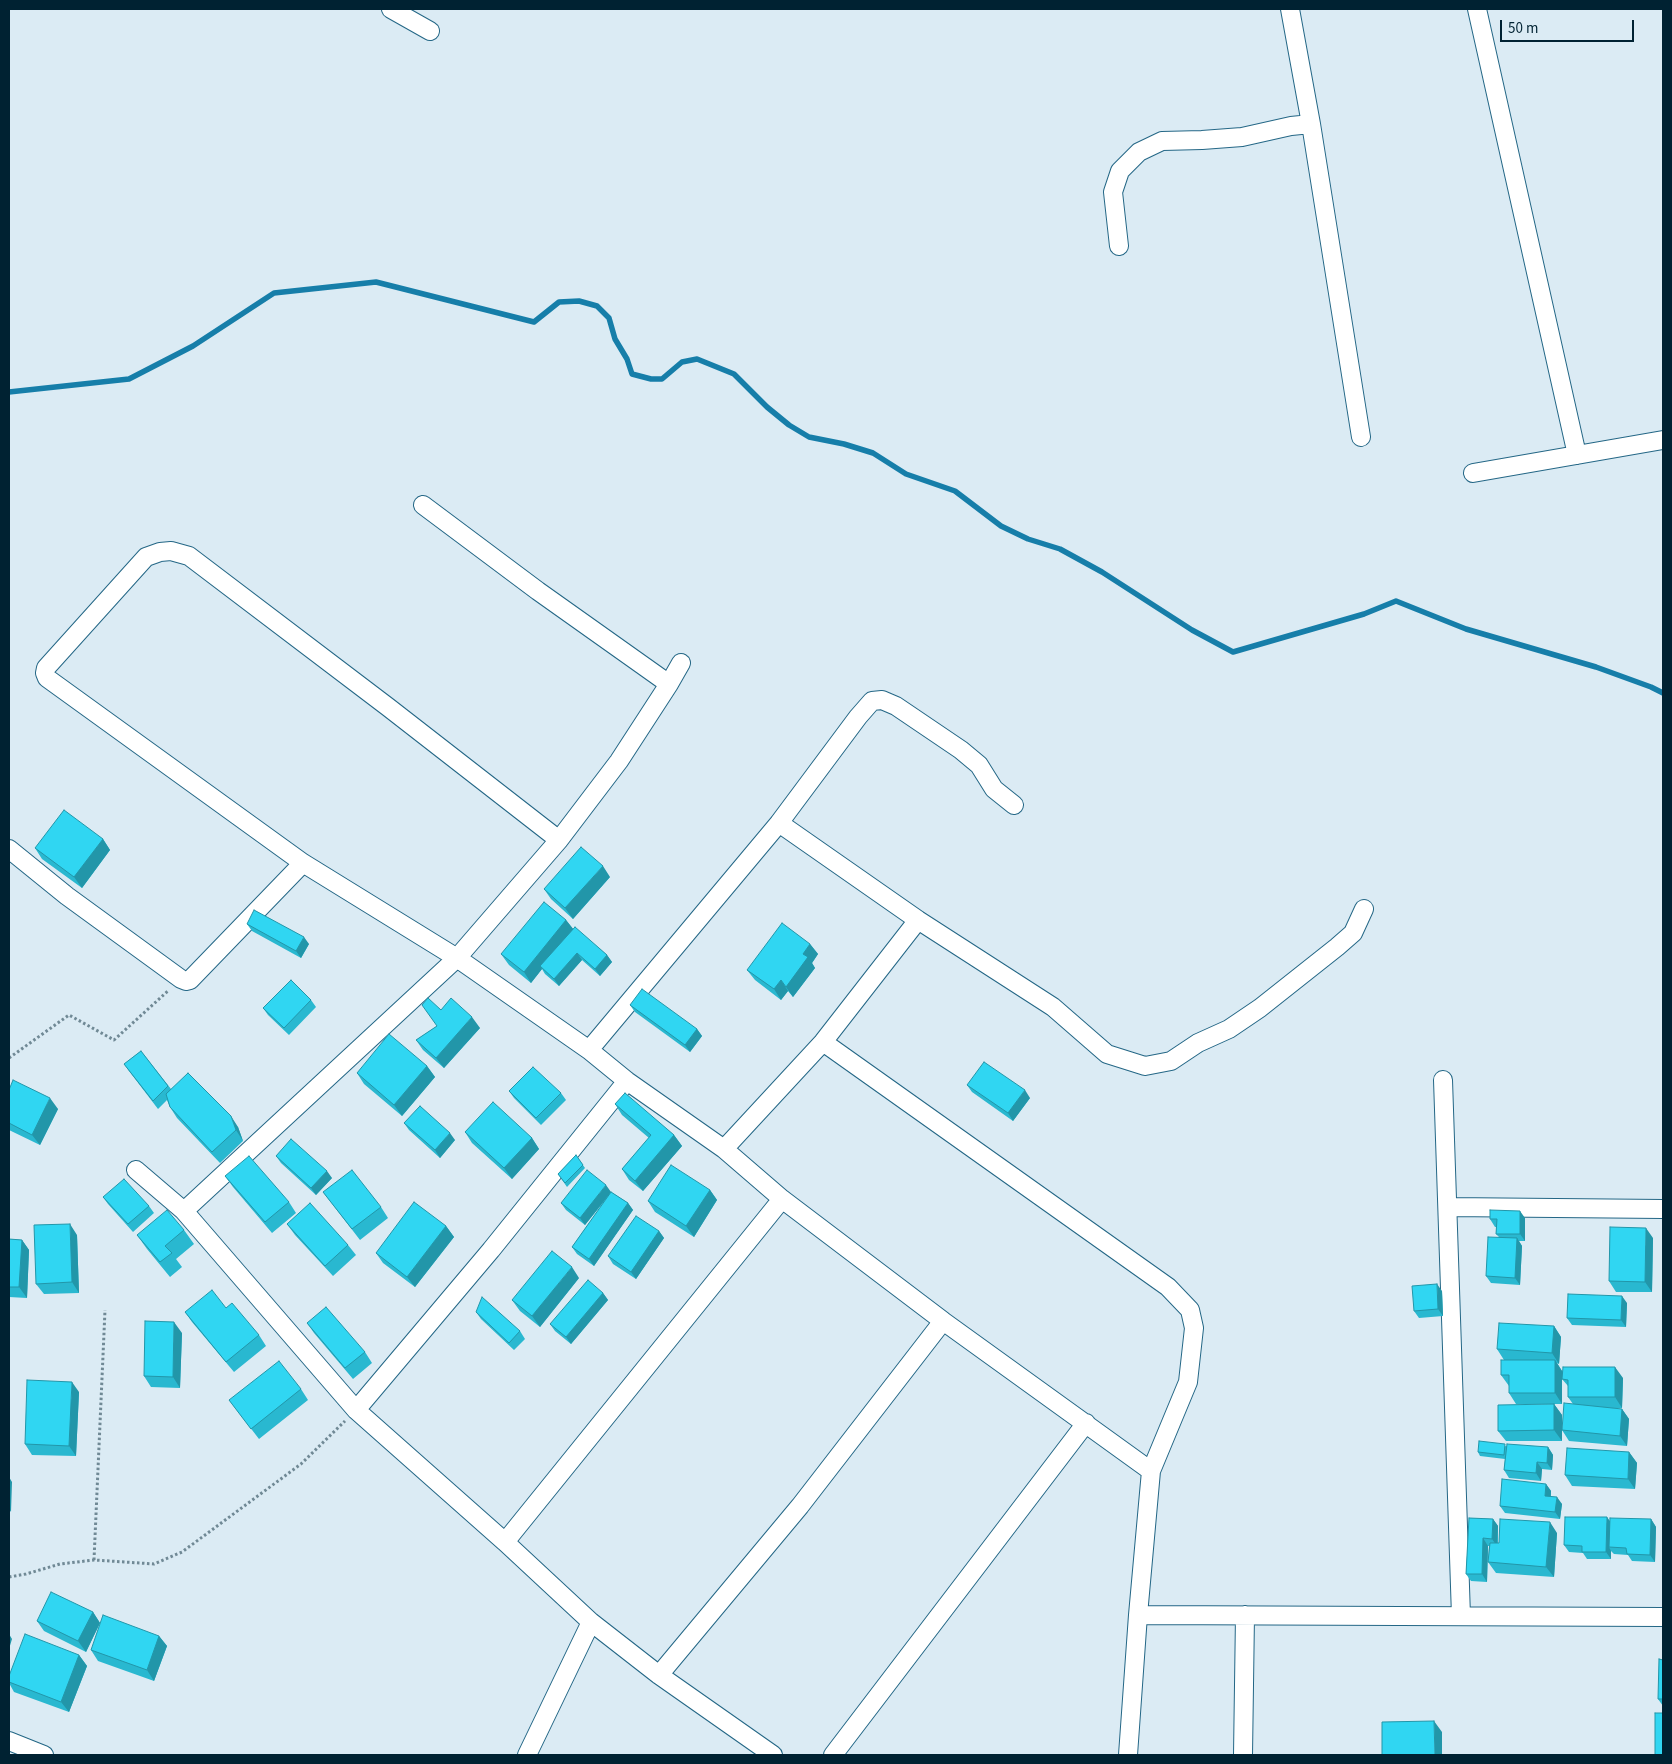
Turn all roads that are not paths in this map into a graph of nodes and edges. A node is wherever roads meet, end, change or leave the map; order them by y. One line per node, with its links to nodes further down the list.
1 (391, 9): 4 (street)
2 (1290, 9): 5 (street)
3 (1477, 9): 9 (street)
4 (430, 31)
5 (1311, 124): 6 (street); 7 (street)
6 (1119, 246)
7 (1361, 437)
8 (1663, 440): 9 (street)
9 (1578, 455): 10 (street)
10 (1473, 472)
11 (423, 505): 13 (street)
12 (681, 663): 13 (street)
13 (670, 684): 16 (street)
14 (1014, 805): 15 (street)
15 (779, 823): 20 (street); 23 (street)
16 (559, 840): 18 (street); 21 (street)
17 (9, 849): 18 (street)
18 (303, 863): 21 (street)
19 (1364, 909): 20 (street)
20 (918, 920): 22 (street)
21 (457, 958): 23 (street); 31 (street)
22 (823, 1042): 26 (street); 35 (street)
23 (590, 1050): 25 (street)
24 (1444, 1080): 29 (street)
25 (627, 1081): 26 (street); 33 (street)
26 (724, 1149): 28 (street)
27 (136, 1170): 31 (street)
28 (782, 1200): 32 (street); 36 (street)
29 (1448, 1207): 30 (street); 39 (street)
30 (1663, 1210)
31 (184, 1211): 33 (street)
32 (943, 1321): 34 (street); 42 (street)
33 (356, 1410): 36 (street)
34 (1086, 1423): 35 (street); 47 (street)
35 (1151, 1471): 37 (street)
36 (505, 1542): 41 (street)
37 (1138, 1615): 38 (street); 48 (street)
38 (1245, 1615): 39 (street); 49 (street)
39 (1461, 1616): 40 (street)
40 (1663, 1617)
41 (591, 1622): 42 (street); 45 (street)
42 (659, 1675): 46 (street)
43 (9, 1741): 44 (street)
44 (44, 1755)
45 (526, 1755)
46 (773, 1755)
47 (833, 1755)
48 (1128, 1755)
49 (1243, 1755)

